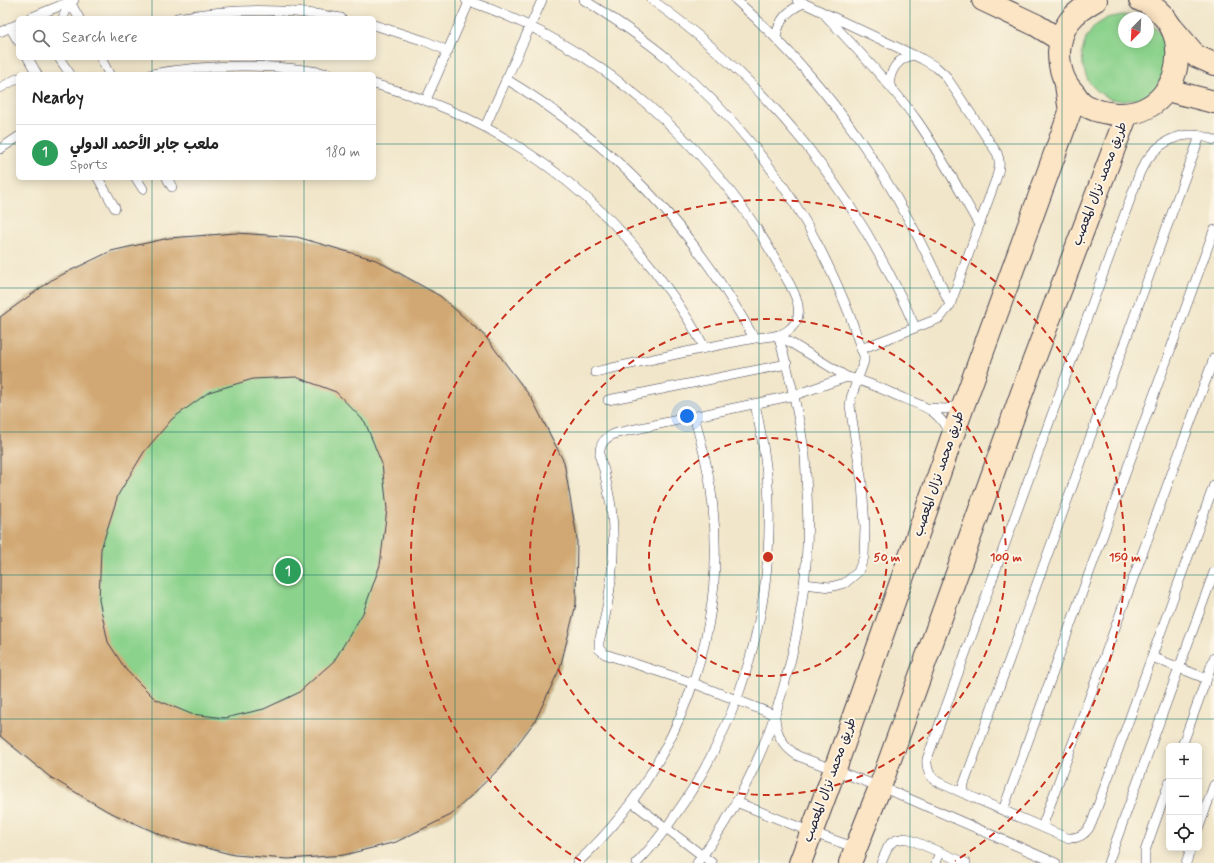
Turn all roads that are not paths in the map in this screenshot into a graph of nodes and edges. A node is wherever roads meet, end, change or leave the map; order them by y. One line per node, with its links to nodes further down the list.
1 (469, 0): 20 (lane); 25 (lane)
2 (542, 0): 20 (lane)
3 (584, 0): 64 (lane)
4 (652, 0): 60 (lane)
5 (736, 0): 23 (lane)
6 (983, 0): 24 (street)
7 (1096, 0): 24 (street)
8 (1140, 0): 21 (street)
9 (72, 1): 12 (lane); 13 (lane); 14 (lane)
10 (801, 2): 11 (lane); 23 (lane)
11 (822, 12): 26 (lane); 39 (lane)
12 (35, 16)
13 (64, 16)
14 (78, 16)
15 (190, 16): 16 (lane)
16 (327, 16)
17 (0, 23): 19 (lane)
18 (376, 26): 25 (lane)
19 (15, 27): 22 (lane)
20 (530, 27): 37 (lane); 61 (lane)
21 (1171, 28): 30 (street); 42 (street)
22 (0, 32)
23 (776, 37): 59 (lane)
24 (1060, 40): 40 (street)
25 (448, 50): 43 (lane)
26 (913, 55): 39 (lane); 57 (lane)
27 (29, 60): 31 (lane)
28 (60, 60): 32 (lane)
29 (102, 60): 33 (lane)
30 (1214, 64)
31 (36, 72)
32 (69, 72)
33 (109, 72)
34 (166, 72): 35 (lane)
35 (317, 72)
36 (16, 79): 41 (lane)
37 (506, 79): 46 (lane); 62 (lane)
38 (376, 85): 43 (lane)
39 (889, 85): 57 (lane)
40 (1066, 85): 45 (street); 72 (street, طريق محمد نزال المعصب)
41 (0, 88)
42 (1167, 90): 44 (street); 45 (street)
43 (426, 100): 46 (lane)
44 (1214, 102)
45 (1127, 114): 91 (street, طريق محمد نزال المعصب)
46 (485, 126): 63 (lane)
47 (1200, 136): 49 (lane); 93 (lane); 93 (lane)
48 (16, 139): 50 (lane)
49 (1214, 140)
50 (0, 149)
51 (99, 180): 56 (lane)
52 (137, 180): 55 (lane)
53 (168, 180): 54 (lane)
54 (172, 187)
55 (143, 189)
56 (115, 208)
57 (979, 225): 59 (lane)
58 (1214, 230): 96 (lane)
59 (950, 305): 60 (lane)
60 (915, 327): 64 (lane)
61 (778, 335): 62 (lane); 66 (lane); 68 (lane)
62 (754, 338): 63 (lane)
63 (705, 348): 67 (lane)
64 (861, 349): 69 (lane)
65 (1214, 358): 98 (lane)
66 (787, 364): 70 (lane); 71 (lane)
67 (595, 372)
68 (847, 377): 69 (lane); 70 (lane)
69 (858, 379): 74 (lane); 80 (lane)
70 (795, 395): 73 (lane); 80 (lane)
71 (608, 400)
72 (964, 403): 74 (lane); 76 (street, طريق محمد نزال المعصب)
73 (756, 404): 75 (lane); 86 (lane)
74 (926, 408): 76 (lane)
75 (694, 416): 85 (lane); 85 (lane)
76 (951, 440): 89 (street, طريق محمد نزال المعصب)
77 (1214, 485): 78 (lane)
78 (1210, 506): 81 (lane)
79 (1214, 572): 83 (lane)
80 (804, 584): 87 (lane)
81 (1152, 657): 83 (lane); 98 (lane)
82 (1214, 658): 84 (lane)
83 (1179, 668): 84 (lane); 114 (lane)
84 (1207, 679): 88 (lane)
85 (693, 683): 86 (lane); 94 (lane)
86 (737, 700): 87 (lane); 99 (lane)
87 (774, 715): 89 (lane); 95 (lane)
88 (1183, 743)
89 (835, 769): 91 (lane); 100 (street, طريق محمد نزال المعصب)
90 (1214, 785): 97 (lane)
91 (880, 787): 104 (street, طريق محمد نزال المعصب); 113 (lane)
92 (1166, 791): 115 (lane)
93 (962, 792): 96 (lane)
94 (632, 802): 99 (lane); 105 (lane)
95 (736, 802): 100 (lane); 103 (lane)
96 (1003, 810): 98 (lane)
97 (1202, 819)
98 (1042, 827)
99 (667, 828): 103 (lane); 106 (lane)
100 (811, 832): 104 (lane); 109 (street, طريق محمد نزال المعصب)
101 (1190, 851): 116 (lane)
102 (940, 852): 110 (lane); 111 (lane); 112 (lane)
103 (703, 855): 107 (lane); 108 (lane)
104 (853, 856)
105 (577, 863)
106 (637, 863)
107 (697, 863)
108 (712, 863)
109 (800, 863)
110 (882, 863)
111 (936, 863)
112 (966, 863)
113 (1056, 863)
114 (1108, 863)
115 (1145, 863)
116 (1186, 863)

